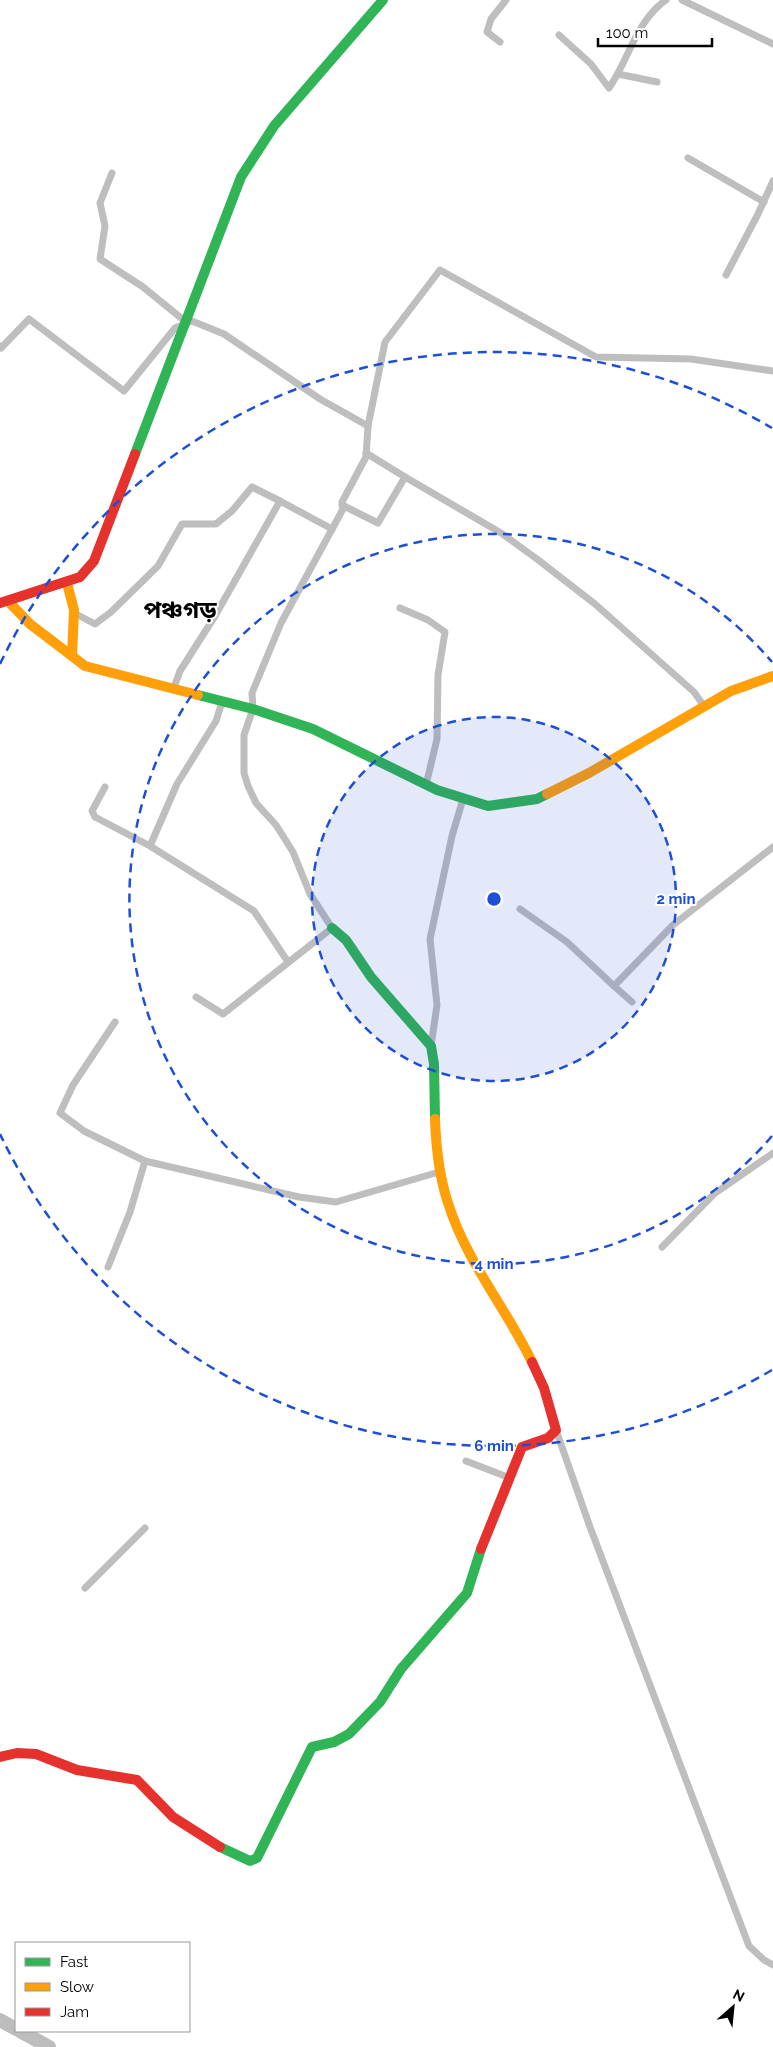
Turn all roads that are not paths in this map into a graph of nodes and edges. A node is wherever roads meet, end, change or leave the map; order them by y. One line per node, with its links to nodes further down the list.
1 (383, 0): 15 (main road)
2 (506, 0): 6 (street)
3 (666, 0): 8 (street)
4 (685, 0): 7 (street)
5 (559, 36): 8 (street)
6 (500, 42)
7 (773, 44)
8 (618, 74): 9 (street)
9 (657, 82)
10 (688, 158): 13 (street)
11 (112, 174): 15 (street)
12 (773, 181): 13 (street)
13 (764, 202): 14 (street)
14 (726, 275)
15 (186, 322): 16 (street); 18 (street); 24 (main road)
16 (0, 346)
17 (773, 371): 18 (street)
18 (368, 426): 19 (street)
19 (366, 453): 20 (street); 22 (street)
20 (405, 477): 22 (street); 32 (street)
21 (280, 501): 23 (street); 27 (street); 30 (street)
22 (342, 505): 23 (street)
23 (332, 529): 33 (street)
24 (67, 583): 25 (main road); 27 (main road)
25 (4, 602): 28 (main road)
26 (400, 608): 34 (street)
27 (76, 614): 28 (main road)
28 (72, 656): 30 (main road)
29 (773, 676): 32 (main road)
30 (173, 690): 31 (main road)
31 (222, 702): 33 (main road); 37 (street)
32 (704, 706): 36 (main road)
33 (253, 710): 34 (main road); 40 (street)
34 (426, 785): 36 (main road)
35 (105, 787): 37 (street)
36 (463, 800): 46 (street)
37 (150, 846): 41 (street)
38 (773, 847): 42 (street)
39 (520, 909): 42 (street)
40 (332, 928): 41 (street); 46 (main road)
41 (288, 962): 43 (street)
42 (614, 986): 44 (street)
43 (196, 998)
44 (632, 1002)
45 (115, 1022): 48 (street)
46 (430, 1046): 49 (main road)
47 (773, 1153): 50 (street)
48 (145, 1161): 49 (street); 51 (street)
49 (439, 1172): 52 (main road)
50 (662, 1247)
51 (108, 1266)
52 (556, 1430): 54 (main road); 58 (street)
53 (466, 1461): 54 (street)
54 (510, 1478): 57 (main road)
55 (145, 1528): 56 (street)
56 (85, 1588)
57 (0, 1757)
58 (773, 1965)

